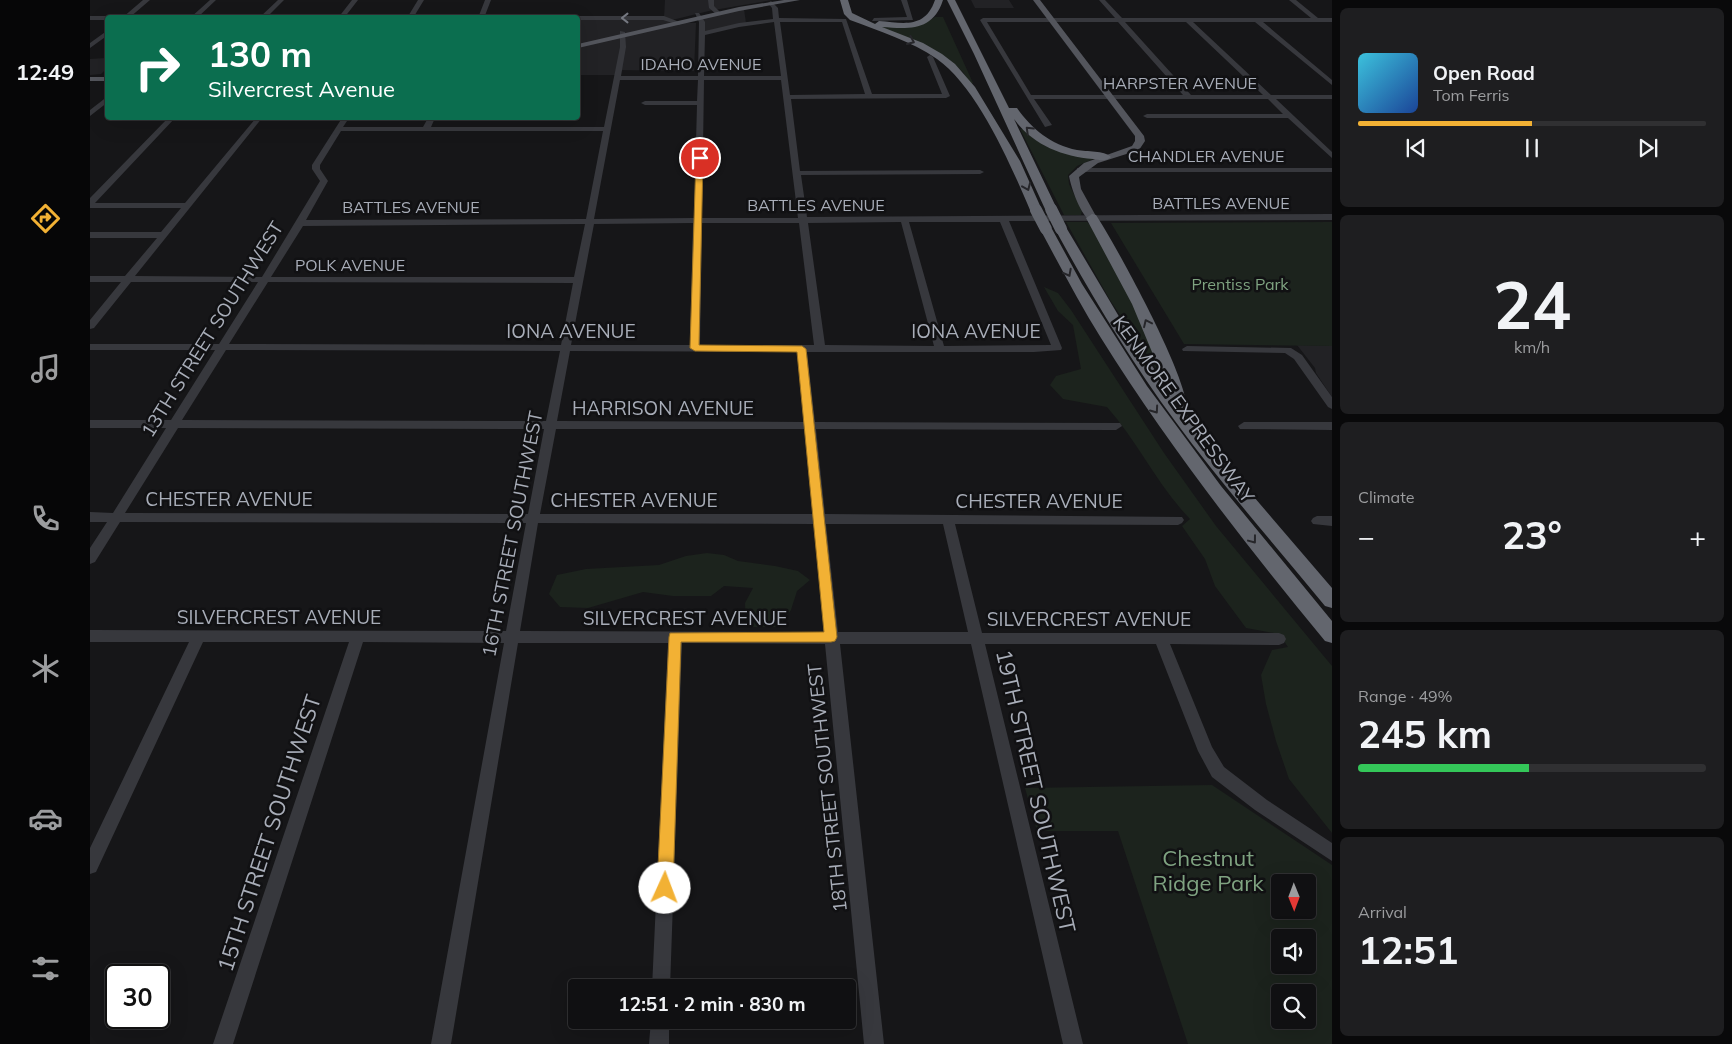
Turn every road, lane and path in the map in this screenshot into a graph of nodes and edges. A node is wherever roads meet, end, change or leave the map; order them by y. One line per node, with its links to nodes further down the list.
1 (147, 0): 20 (street)
2 (213, 0): 21 (street)
3 (281, 0): 22 (street)
4 (355, 0): 23 (street)
5 (421, 0): 24 (street)
6 (488, 0): 25 (street)
7 (711, 0): 19 (street)
8 (797, 0): 17 (main road)
9 (844, 0): 83 (highway, one-way to 83)
10 (851, 0): 12 (highway)
11 (904, 0): 31 (street)
12 (939, 0): 42 (highway)
13 (951, 0): 47 (highway, KENMORE EXPRESSWAY)
14 (1036, 0): 32 (main road)
15 (1102, 0): 33 (street)
16 (1292, 0): 36 (street)
17 (784, 1): 18 (main road)
18 (772, 2): 19 (main road); 30 (street)
19 (716, 12): 26 (main road)
20 (129, 15)
21 (196, 15)
22 (265, 15)
23 (343, 15)
24 (412, 15)
25 (482, 15)
26 (699, 16): 38 (main road); 41 (street)
27 (90, 18): 28 (street)
28 (105, 18)
29 (580, 18): 38 (street, one-way to 29)
30 (776, 20): 41 (street); 53 (street); 56 (street)
31 (874, 20)
32 (1051, 20): 33 (street); 57 (main road); 60 (street)
33 (1120, 20): 34 (street); 61 (street)
34 (1188, 20): 35 (street); 58 (street)
35 (1257, 20): 36 (street); 55 (street)
36 (1317, 20): 37 (street)
37 (1330, 21)
38 (676, 22): 40 (main road)
39 (105, 34): 45 (street)
40 (623, 34): 43 (main road); 44 (main road); 51 (street, 16TH STREET SOUTHWEST)
41 (702, 34): 52 (street)
42 (957, 34)
43 (580, 42)
44 (580, 45)
45 (90, 46)
46 (930, 57): 56 (street)
47 (974, 57): 80 (highway, one-way to 47); 83 (highway, KENMORE EXPRESSWAY); 96 (highway, KENMORE EXPRESSWAY, bridge)
48 (90, 76): 49 (main road)
49 (105, 77)
50 (105, 77): 54 (main road)
51 (618, 78): 52 (street, IDAHO AVENUE); 78 (street, 16TH STREET SOUTHWEST)
52 (700, 78): 53 (street, IDAHO AVENUE); 65 (street)
53 (784, 78): 59 (street)
54 (90, 79)
55 (1332, 83)
56 (869, 96): 59 (street)
57 (1109, 96): 60 (street, HARPSTER AVENUE); 61 (street, HARPSTER AVENUE); 80 (main road)
58 (1269, 96): 61 (street, HARPSTER AVENUE); 62 (street, HARPSTER AVENUE); 68 (street)
59 (786, 97): 85 (street)
60 (1029, 97): 74 (street)
61 (1189, 97)
62 (1332, 97)
63 (105, 101): 66 (street)
64 (645, 103): 65 (street)
65 (700, 103): 94 (street)
66 (90, 114)
67 (1146, 116): 68 (street)
68 (1290, 116): 79 (street)
69 (170, 120): 86 (street)
70 (256, 120): 87 (street)
71 (344, 120): 75 (street, 13TH STREET SOUTHWEST)
72 (430, 120): 76 (street)
73 (519, 120): 77 (street)
74 (1048, 125)
75 (337, 129): 76 (street); 95 (street, 13TH STREET SOUTHWEST)
76 (426, 129): 77 (street)
77 (516, 129): 78 (street)
78 (608, 129): 93 (street, 16TH STREET SOUTHWEST)
79 (1332, 156)
80 (1106, 157): 81 (main road)
81 (1080, 170): 82 (street, CHANDLER AVENUE); 90 (main road)
82 (1332, 170)
83 (1020, 171): 96 (highway, KENMORE EXPRESSWAY, one-way to 96, bridge)
84 (980, 172): 85 (street)
85 (798, 173): 92 (street)
86 (90, 204): 87 (street)
87 (188, 206): 97 (street)
88 (1332, 217): 90 (street, BATTLES AVENUE)
89 (1003, 218): 90 (street, BATTLES AVENUE); 91 (street, BATTLES AVENUE); 110 (street, IONA AVENUE)
90 (1092, 218): 113 (highway, one-way to 90)
91 (904, 219): 92 (street, BATTLES AVENUE); 110 (street)
92 (804, 220): 94 (street, BATTLES AVENUE); 109 (street)
93 (591, 221): 94 (street, BATTLES AVENUE); 95 (street, BATTLES AVENUE); 102 (street, 16TH STREET SOUTHWEST)
94 (698, 221): 107 (street)
95 (300, 223): 101 (street, 13TH STREET SOUTHWEST)
96 (1053, 229): 113 (highway, KENMORE EXPRESSWAY); 131 (highway, KENMORE EXPRESSWAY, one-way to 131)
97 (164, 235): 98 (street); 100 (street)
98 (90, 236)
99 (90, 279): 100 (street, POLK AVENUE)
100 (128, 279): 101 (street, POLK AVENUE); 103 (street)
101 (264, 280): 102 (street, POLK AVENUE); 105 (street, 13TH STREET SOUTHWEST)
102 (579, 280): 106 (street, 16TH STREET SOUTHWEST)
103 (90, 326)
104 (90, 347): 105 (street, IONA AVENUE)
105 (222, 347): 106 (street, IONA AVENUE); 115 (street, 13TH STREET SOUTHWEST)
106 (566, 348): 107 (street, IONA AVENUE); 116 (street, 16TH STREET SOUTHWEST)
107 (695, 348): 108 (street, IONA AVENUE)
108 (802, 349): 109 (street, IONA AVENUE); 117 (street, 18TH STREET SOUTHWEST)
109 (820, 349): 110 (street, IONA AVENUE)
110 (940, 349)
111 (1187, 349): 112 (street)
112 (1332, 405)
113 (1181, 418): 130 (highway, KENMORE EXPRESSWAY)
114 (90, 424): 115 (street, HARRISON AVENUE)
115 (174, 424): 116 (street, HARRISON AVENUE); 122 (street, 13TH STREET SOUTHWEST)
116 (551, 426): 117 (street, HARRISON AVENUE); 123 (street, 16TH STREET SOUTHWEST)
117 (809, 426): 118 (street, HARRISON AVENUE); 124 (street, 18TH STREET SOUTHWEST)
118 (1116, 426)
119 (1244, 426): 120 (street)
120 (1332, 426)
121 (90, 517): 122 (street, CHESTER AVENUE)
122 (115, 517): 123 (street, CHESTER AVENUE); 129 (street, 13TH STREET SOUTHWEST)
123 (533, 518): 124 (street, CHESTER AVENUE); 135 (street, 16TH STREET SOUTHWEST)
124 (819, 519): 125 (street, CHESTER AVENUE); 137 (street, 18TH STREET SOUTHWEST)
125 (948, 520): 126 (street, CHESTER AVENUE); 138 (street, 19TH STREET SOUTHWEST)
126 (1178, 520)
127 (1317, 521): 128 (street)
128 (1332, 521)
129 (90, 559)
130 (1332, 601)
131 (1332, 634)
132 (90, 636): 133 (street, SILVERCREST AVENUE)
133 (199, 636): 134 (street, SILVERCREST AVENUE); 142 (street)
134 (358, 636): 135 (street, SILVERCREST AVENUE); 145 (street, 15TH STREET SOUTHWEST)
135 (512, 636): 136 (street, SILVERCREST AVENUE); 146 (street, 16TH STREET SOUTHWEST)
136 (675, 637): 137 (street, SILVERCREST AVENUE); 143 (street)
137 (831, 637): 138 (street, SILVERCREST AVENUE); 148 (street, 18TH STREET SOUTHWEST)
138 (977, 638): 139 (street, SILVERCREST AVENUE); 149 (street, 19TH STREET SOUTHWEST)
139 (1160, 638): 140 (street, SILVERCREST AVENUE); 141 (street)
140 (1279, 639)
141 (1332, 853)
142 (90, 866)
143 (661, 979)
144 (660, 1029): 147 (street)
145 (223, 1044)
146 (441, 1044)
147 (659, 1044)
148 (874, 1044)
149 (1073, 1044)

